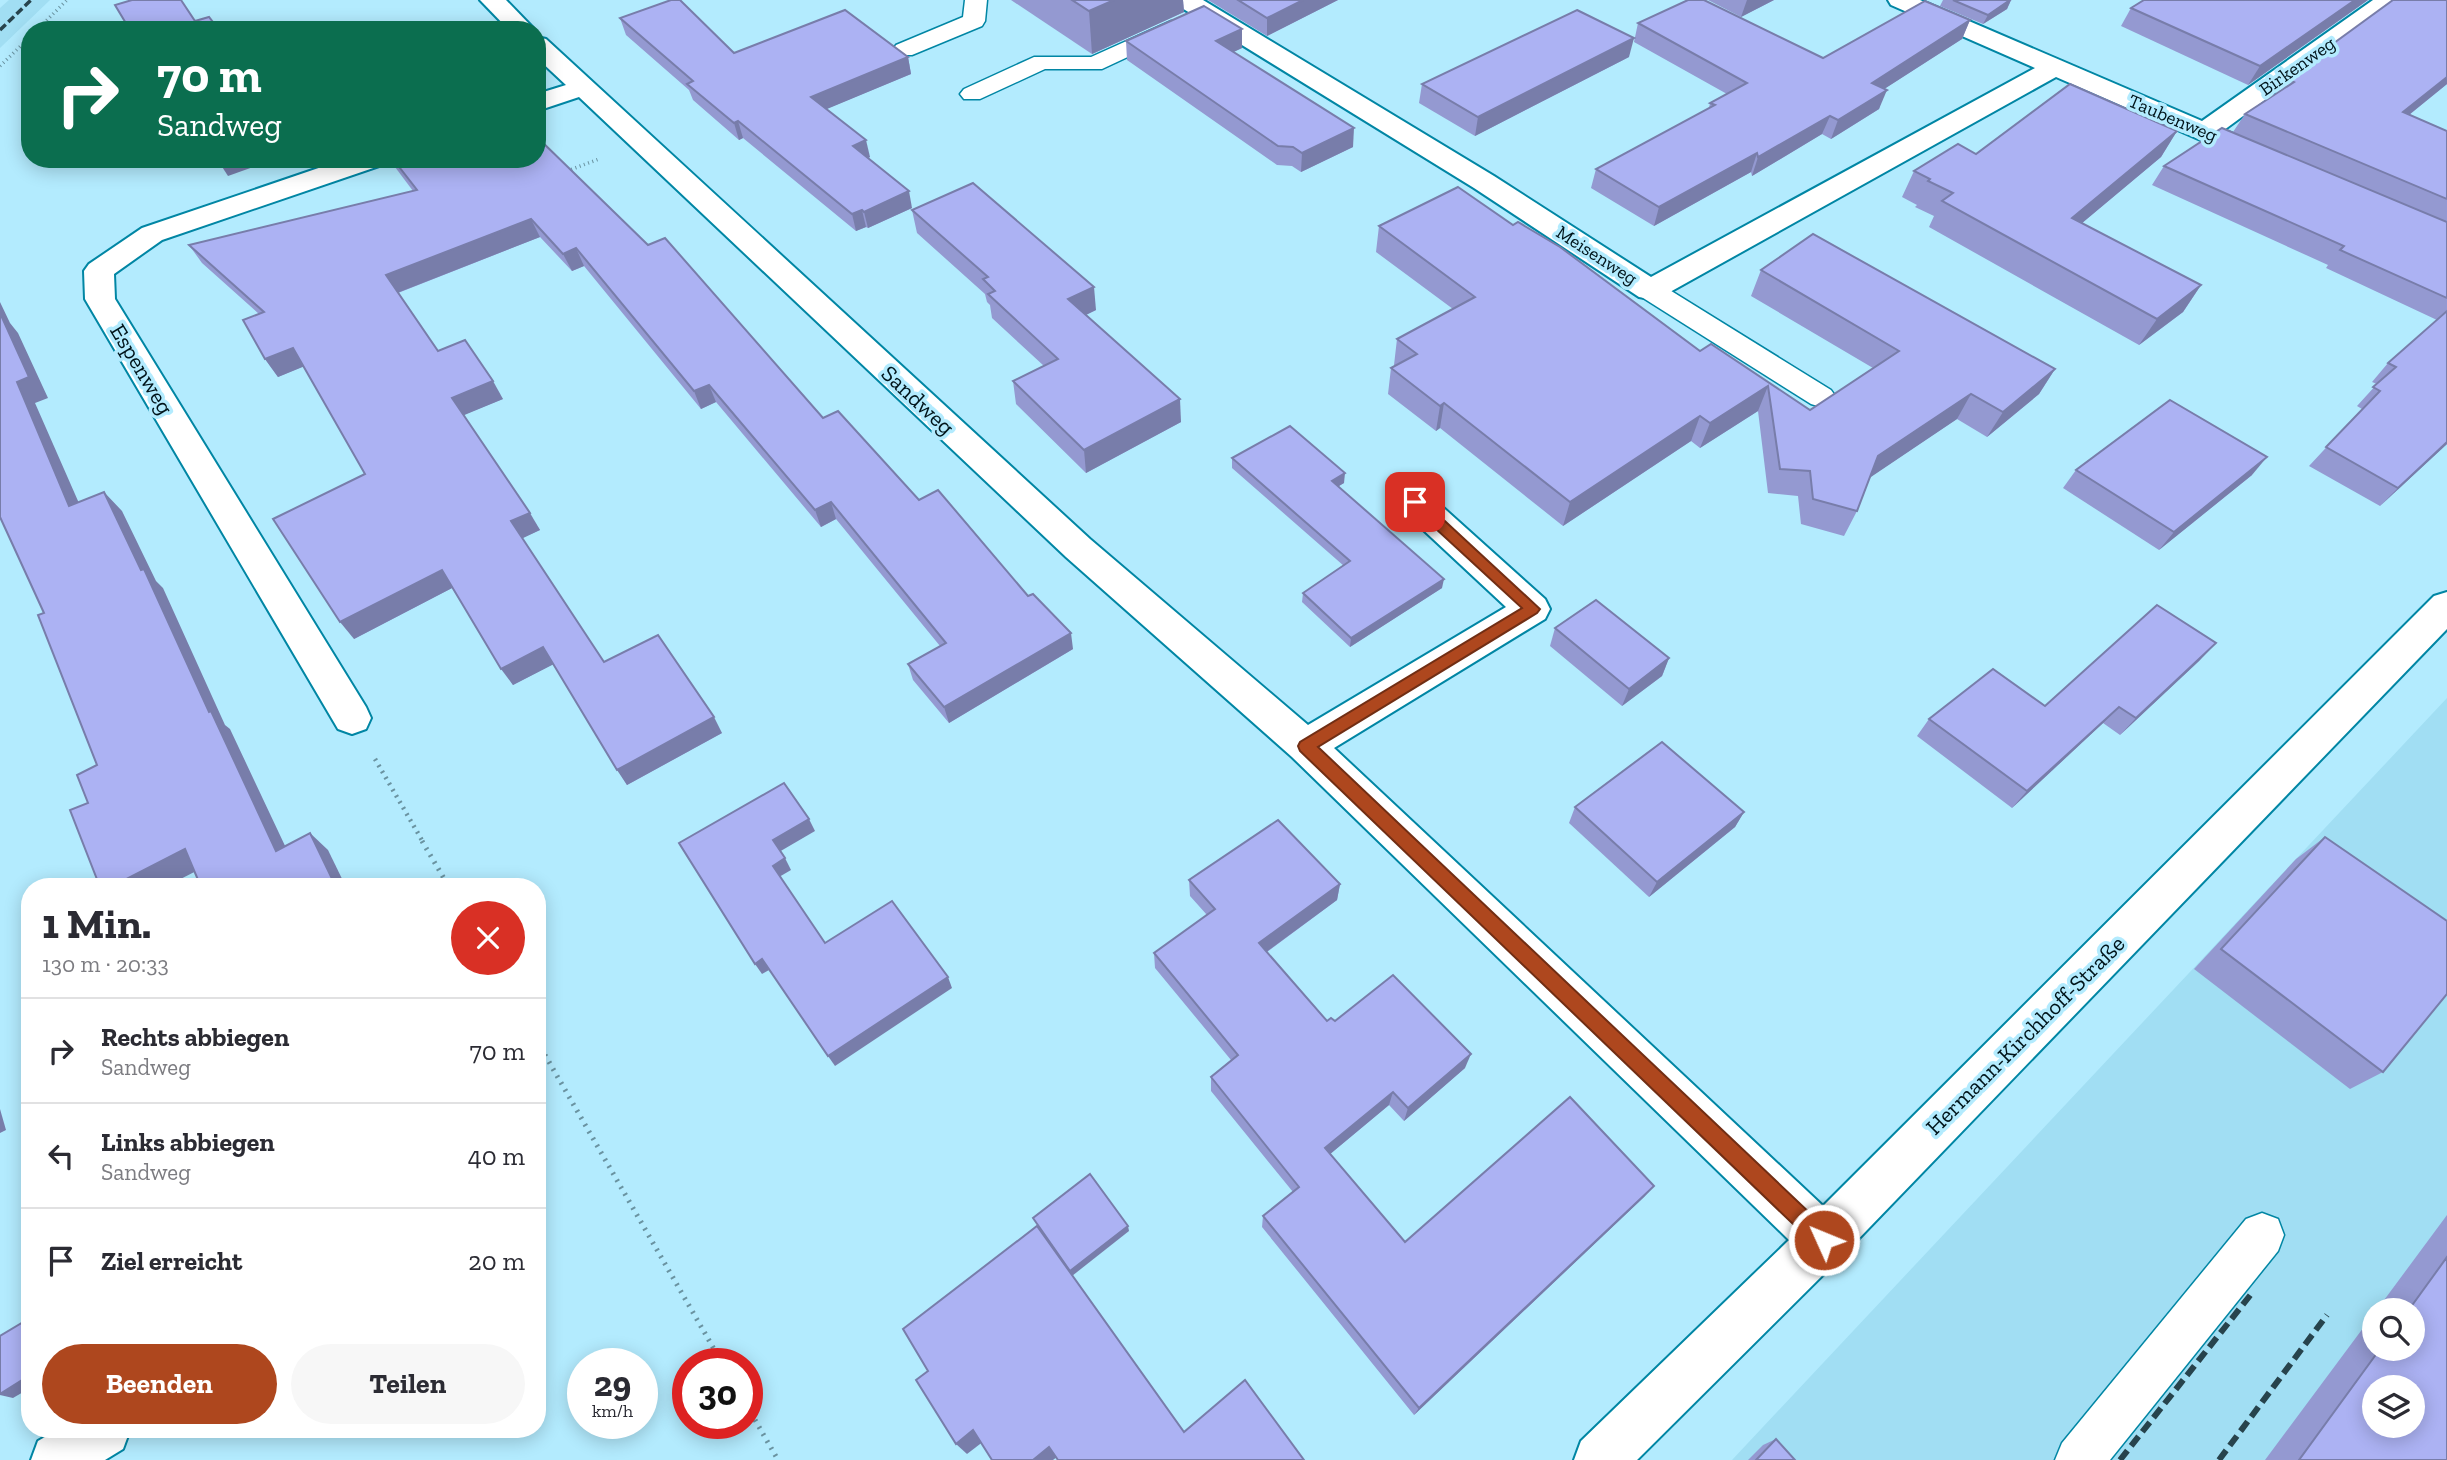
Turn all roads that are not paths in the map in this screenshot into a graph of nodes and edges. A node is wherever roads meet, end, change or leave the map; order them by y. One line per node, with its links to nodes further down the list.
1 (492, 0): 6 (street)
2 (976, 0): 7 (lane)
3 (1900, 0): 9 (street, Taubenweg)
4 (2389, 0): 13 (street, Birkenweg)
5 (1196, 6): 11 (lane); 16 (street, Meisenweg)
6 (514, 21)
7 (904, 50)
8 (546, 53): 10 (street, Sandweg)
9 (2055, 68): 13 (street, Taubenweg); 16 (street, Meisenweg)
10 (582, 88): 12 (street); 21 (street, Sandweg)
11 (972, 94)
12 (546, 100)
13 (2204, 131): 14 (street, Taubenweg)
14 (2281, 165)
15 (346, 168): 20 (street, Espenweg)
16 (1650, 290): 17 (lane)
17 (1821, 397)
18 (1415, 502): 21 (street)
19 (2447, 606): 23 (street, Hermann-Kirchhoff-Straße)
20 (352, 718)
21 (1306, 746): 23 (street, Sandweg)
22 (2263, 1235): 27 (lane)
23 (1824, 1240): 26 (street, Hermann-Kirchhoff-Straße)
24 (91, 1438): 25 (street)
25 (57, 1460)
26 (1600, 1460)
27 (2079, 1460)

